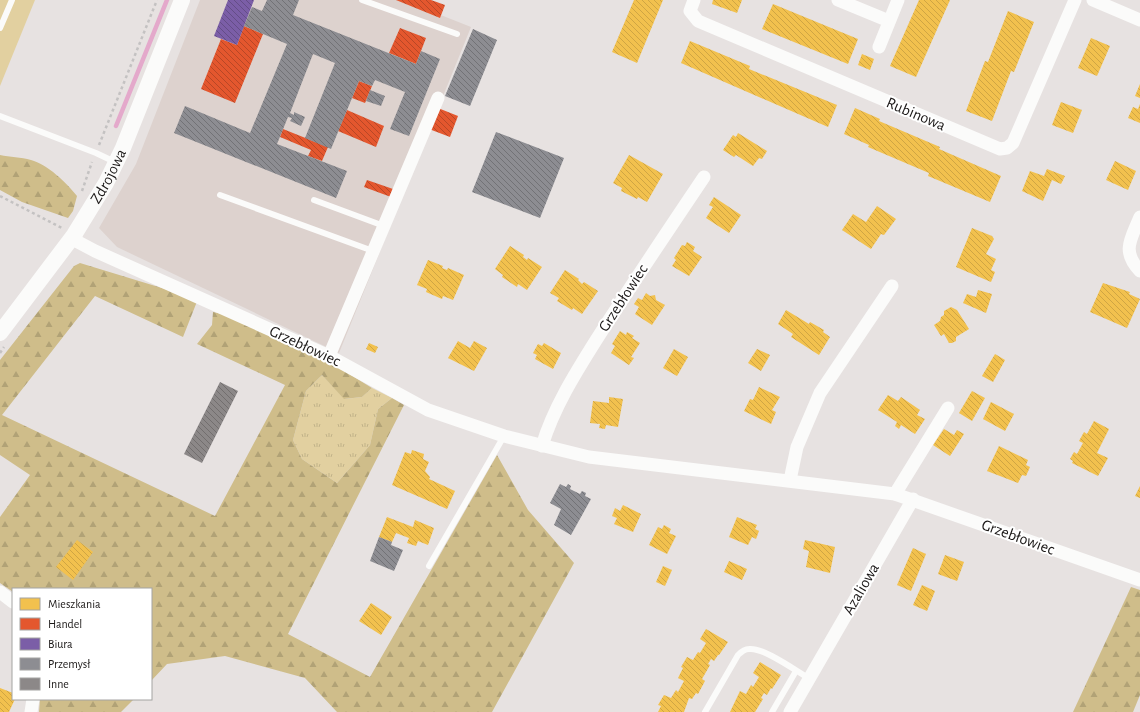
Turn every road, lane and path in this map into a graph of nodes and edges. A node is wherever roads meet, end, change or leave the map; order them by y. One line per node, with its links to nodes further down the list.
1 (12, 0): 12 (lane)
2 (157, 0): 17 (path)
3 (182, 0): 18 (street, Zdrojowa)
4 (362, 0): 13 (lane)
5 (694, 0): 8 (street, Rubinowa)
6 (838, 0): 11 (street)
7 (898, 0): 11 (street)
8 (1076, 0)
9 (1093, 0): 10 (street)
10 (1140, 20)
11 (889, 21): 14 (street)
12 (0, 28)
13 (457, 34)
14 (878, 47)
15 (438, 98): 25 (street)
16 (0, 116): 17 (lane)
17 (96, 153): 18 (lane); 22 (path)
18 (116, 163): 26 (street, Zdrojowa)
19 (704, 177): 34 (street, Grzebłowiec)
20 (220, 195): 27 (lane)
21 (0, 196): 26 (path)
22 (84, 196)
23 (314, 200): 25 (lane)
24 (1140, 217): 28 (street)
25 (384, 226): 27 (street)
26 (74, 235): 30 (street, Zdrojowa); 31 (street, Grzebłowiec)
27 (373, 251): 31 (street)
28 (1140, 271)
29 (892, 286): 35 (street)
30 (0, 333)
31 (329, 356): 33 (street, Grzebłowiec)
32 (948, 408): 36 (street)
33 (504, 436): 34 (street, Grzebłowiec); 38 (lane)
34 (542, 446): 35 (street, Grzebłowiec)
35 (790, 480): 36 (street, Grzebłowiec)
36 (895, 494): 37 (street, Grzebłowiec)
37 (913, 499): 39 (street, Grzebłowiec); 43 (street, Azaliowa)
38 (429, 566)
39 (1140, 580)
40 (0, 592): 41 (street)
41 (12, 601)
42 (796, 671): 43 (lane); 46 (lane); 47 (lane)
43 (810, 679): 48 (street, Azaliowa)
44 (33, 700): 45 (street)
45 (31, 712)
46 (705, 712)
47 (772, 712)
48 (790, 712)

